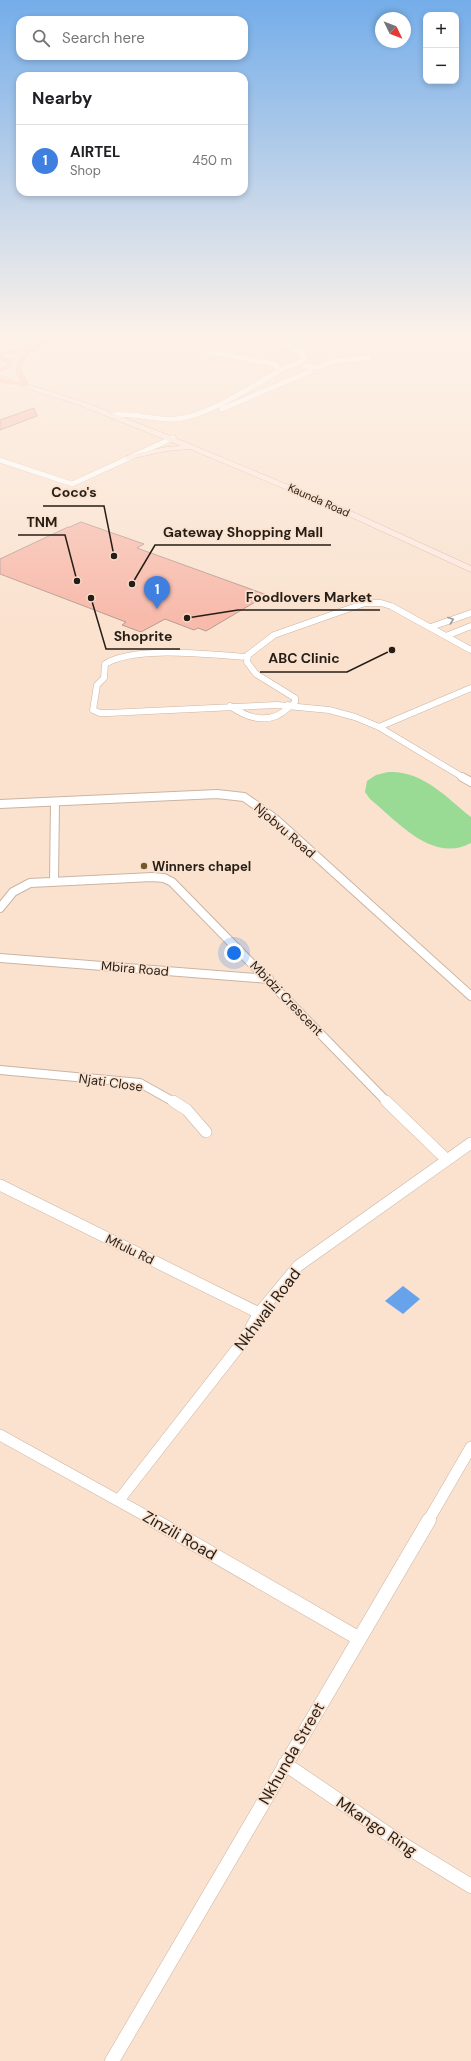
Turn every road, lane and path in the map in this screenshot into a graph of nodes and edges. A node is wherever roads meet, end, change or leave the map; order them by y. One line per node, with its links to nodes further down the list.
1 (147, 428): 2 (main road, Kaunda Road)
2 (157, 432): 3 (main road, Kaunda Road); 4 (main road)
3 (172, 438): 4 (street); 5 (main road, Kaunda Road)
4 (151, 448): 6 (street)
5 (194, 448): 6 (main road); 8 (main road, Kaunda Road)
6 (129, 458): 7 (street)
7 (0, 460)
8 (471, 569)
9 (471, 613): 11 (street, one-way to 9)
10 (471, 626): 12 (street)
11 (430, 627): 12 (street); 14 (street)
12 (446, 636): 13 (street)
13 (471, 650)
14 (247, 657): 16 (street); 17 (street)
15 (471, 688): 18 (street)
16 (290, 705): 17 (street); 17 (street); 18 (street)
17 (230, 706)
18 (379, 727): 19 (street)
19 (471, 782)
20 (55, 802): 21 (street, Njobvu Road); 22 (street); 26 (street, Njobvu Road)
21 (0, 804)
22 (54, 881): 23 (street, Mbidzi Crescent); 25 (street, Mbidzi Crescent)
23 (0, 908)
24 (0, 958): 25 (street, Mbira Road)
25 (269, 979): 30 (street, Mbidzi Crescent)
26 (471, 996)
27 (0, 1070): 28 (street, Njati Close)
28 (206, 1132)
29 (471, 1143): 30 (street, Nkhwali Road)
30 (446, 1159): 32 (street, Nkhwali Road)
31 (0, 1185): 32 (street, Mfulu Rd)
32 (260, 1313): 35 (street, Nkhwali Road)
33 (0, 1435): 35 (street, Zinzili Road)
34 (471, 1446): 36 (street, Nkhunda Street)
35 (119, 1500): 36 (street, Zinzili Road)
36 (358, 1638): 37 (street, Nkhunda Street)
37 (285, 1764): 38 (street, Mkango Ring); 39 (street, Nkhunda Street)
38 (471, 1886)
39 (112, 2061)

